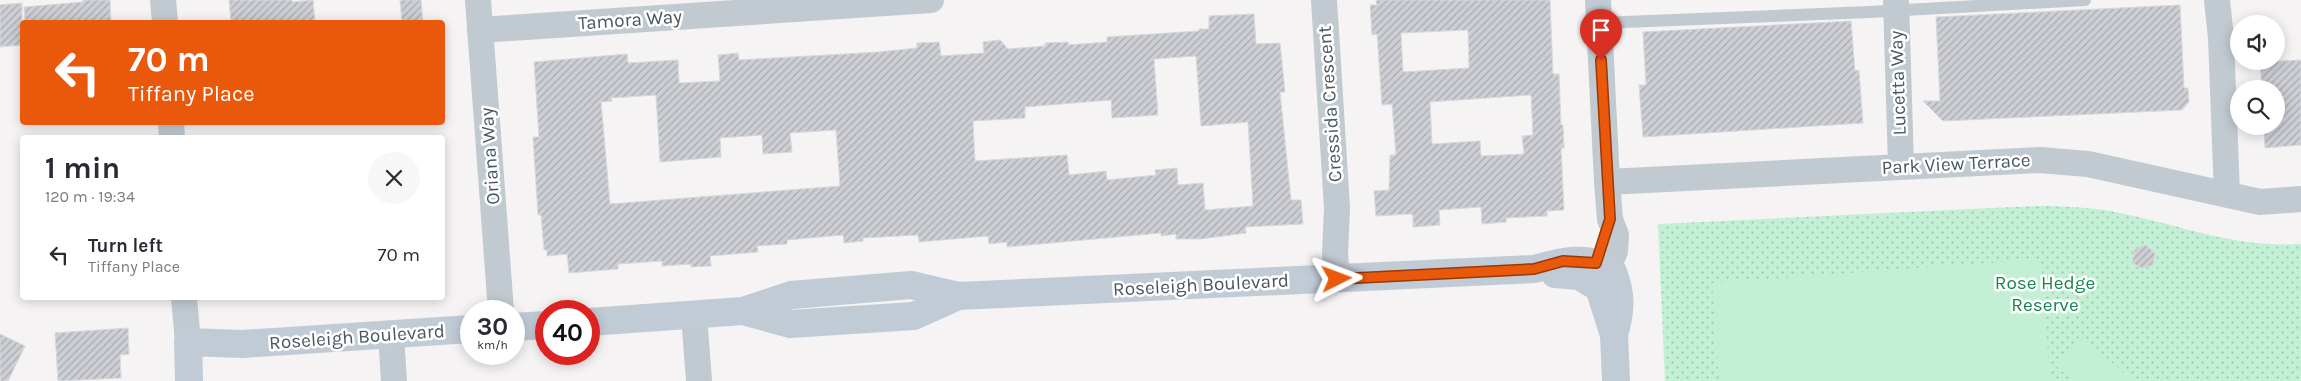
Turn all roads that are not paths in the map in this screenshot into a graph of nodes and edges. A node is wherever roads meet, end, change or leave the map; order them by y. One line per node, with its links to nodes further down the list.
1 (163, 0): 9 (street)
2 (478, 0): 10 (street, Oriana Way)
3 (931, 0): 10 (street, Tamora Way)
4 (1324, 0): 16 (street, Cressida Crescent)
5 (2085, 0): 7 (lane)
6 (2217, 0): 13 (street)
7 (1896, 5): 8 (lane); 11 (street, Lucetta Way)
8 (1598, 12): 12 (street)
9 (164, 20)
10 (480, 30): 18 (street, Oriana Way)
11 (1900, 166): 12 (street, Park View Terrace); 13 (street, Park View Terrace)
12 (1607, 182): 15 (street)
13 (2228, 194): 14 (street, Park View Terrace)
14 (2301, 199)
15 (1599, 271): 16 (street, Roseleigh Boulevard); 26 (street)
16 (1344, 279): 19 (street, Roseleigh Boulevard)
17 (184, 300): 23 (street)
18 (500, 300)
19 (694, 315): 20 (street, Roseleigh Boulevard); 25 (street)
20 (600, 321)
21 (460, 330): 22 (street, Roseleigh Boulevard)
22 (391, 334): 23 (street, Roseleigh Boulevard); 24 (street)
23 (188, 359)
24 (394, 381)
25 (699, 381)
26 (1616, 381)

